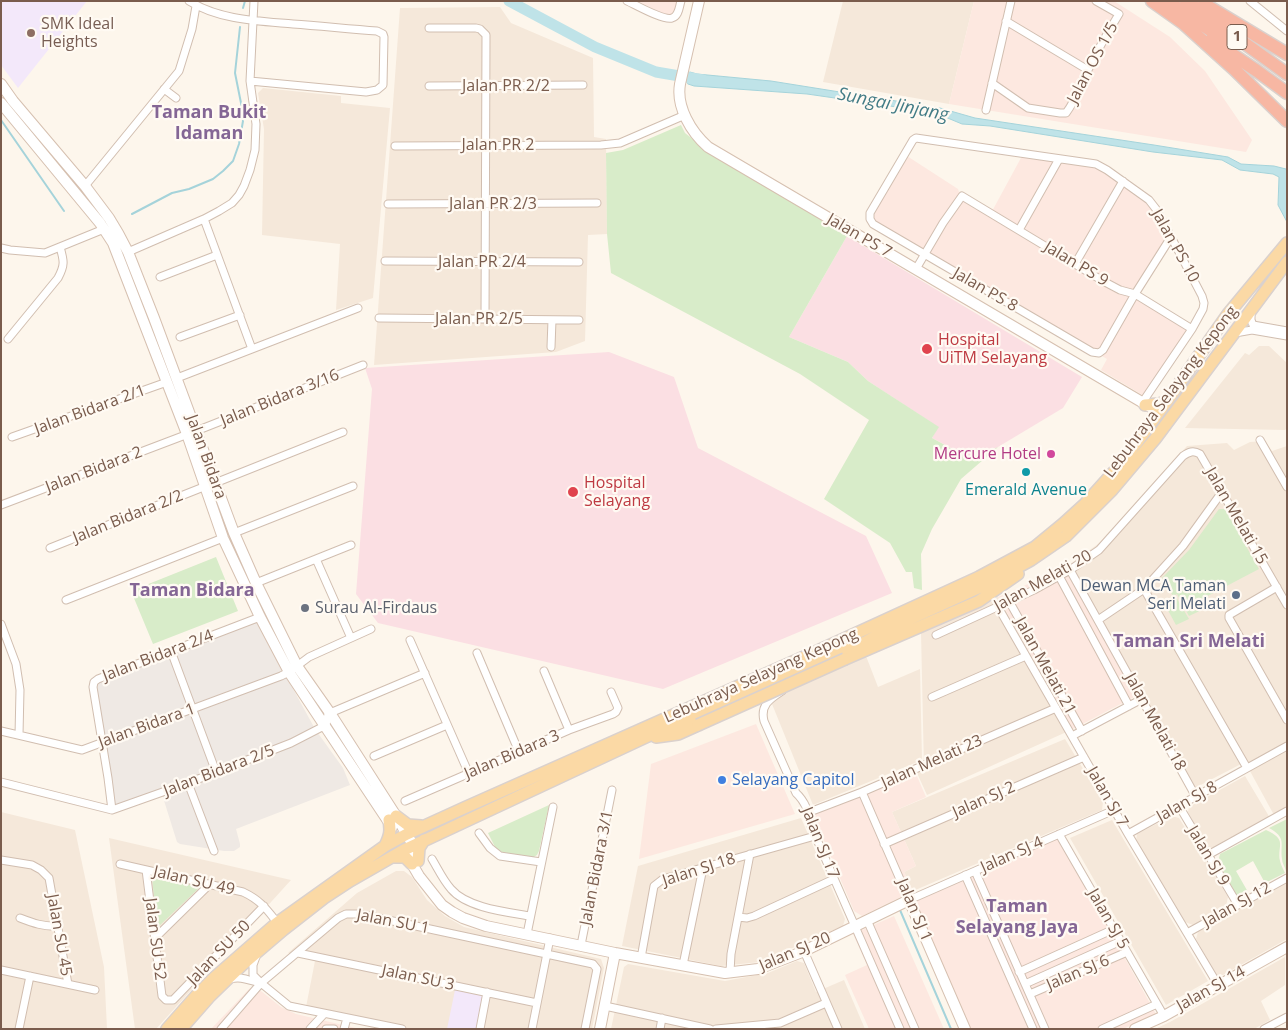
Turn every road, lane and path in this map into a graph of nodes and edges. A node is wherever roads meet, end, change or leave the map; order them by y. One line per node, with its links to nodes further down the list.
1 (189, 1): 13 (street)
2 (254, 1): 14 (street)
3 (627, 1): 4 (street)
4 (681, 1)
5 (699, 1): 31 (street, Jalan PS 7)
6 (1011, 1): 15 (street)
7 (1096, 1): 19 (street, Jalan OS 1/5)
8 (1152, 1): 29 (highway); 36 (highway)
9 (1167, 1): 27 (highway, 1)
10 (1186, 1): 20 (highway, 1)
11 (1199, 1): 18 (highway)
12 (1250, 1): 17 (street)
13 (196, 6): 14 (street); 28 (street)
14 (253, 20): 21 (street); 21 (street)
15 (1006, 21): 19 (street); 22 (street)
16 (429, 28): 26 (street)
17 (1287, 31)
18 (1287, 54)
19 (1088, 70): 22 (street, Jalan OS 1/5)
20 (1287, 74)
21 (250, 82): 46 (street)
22 (992, 83): 33 (street)
23 (1, 84): 42 (street, Jalan Bidara)
24 (583, 85): 26 (street, Jalan PR 2/2)
25 (429, 86): 26 (street, Jalan PR 2/2)
26 (486, 87): 38 (street)
27 (1287, 87)
28 (164, 88): 30 (street); 42 (street)
29 (1287, 93)
30 (176, 98)
31 (680, 101): 34 (street, Jalan PS 7); 35 (street)
32 (1, 103): 48 (street, Jalan Bidara)
33 (986, 110)
34 (685, 115): 35 (street, Jalan PR 2); 37 (street, Jalan PS 7)
35 (674, 120): 37 (street); 38 (street, Jalan PR 2)
36 (1287, 121)
37 (691, 125): 62 (street, Jalan PS 7)
38 (486, 145): 39 (street, Jalan PR 2); 45 (street)
39 (395, 146)
40 (1059, 159): 41 (street, Jalan PS 10); 47 (street, Jalan PS 10); 49 (street)
41 (1123, 181): 50 (street, Jalan PS 10); 61 (street)
42 (85, 186): 54 (street, Jalan Bidara)
43 (597, 203): 45 (street, Jalan PR 2/3)
44 (388, 204): 45 (street, Jalan PR 2/3)
45 (485, 204): 58 (street)
46 (204, 219): 54 (street); 56 (street)
47 (870, 219): 55 (street, Jalan PS 8)
48 (104, 229): 52 (street); 83 (street, Jalan Bidara)
49 (1019, 230): 55 (street, Jalan PS 9); 61 (street, Jalan PS 9)
50 (1171, 236): 64 (street); 72 (street, Jalan PS 10)
51 (1287, 243): 84 (main road, Lebuhraya Selayang Kepong)
52 (60, 247): 53 (street); 78 (street)
53 (1, 248)
54 (128, 252): 82 (street, Jalan Bidara)
55 (924, 254): 62 (street); 64 (street, Jalan PS 8)
56 (217, 255): 63 (street); 67 (street)
57 (385, 261): 58 (street, Jalan PR 2/4)
58 (485, 262): 59 (street, Jalan PR 2/4); 69 (street)
59 (579, 262)
60 (1287, 262): 66 (main road, Lebuhraya Selayang Kepong)
61 (1075, 264): 64 (street, Jalan PS 9)
62 (916, 269): 85 (street, Jalan PS 7)
63 (160, 277)
64 (1135, 294): 72 (street, Jalan PS 9)
65 (358, 308): 80 (street)
66 (1252, 309): 74 (street); 75 (main road, Lebuhraya Selayang Kepong)
67 (240, 315): 77 (street); 80 (street)
68 (378, 318): 69 (street, Jalan PR 2/5)
69 (485, 319): 70 (street, Jalan PR 2/5)
70 (552, 320): 71 (street, Jalan PR 2/5); 79 (street)
71 (579, 320)
72 (1192, 329): 85 (street, Jalan PS 10)
73 (1287, 331): 74 (street)
74 (1278, 332): 75 (street); 76 (street)
75 (1235, 333): 88 (main road, Lebuhraya Selayang Kepong)
76 (1287, 336)
77 (180, 338)
78 (8, 339)
79 (551, 347)
80 (252, 349): 82 (street)
81 (364, 365): 90 (street, Jalan Bidara 3/16)
82 (177, 378): 90 (street, Jalan Bidara)
83 (167, 382): 90 (street, Jalan Bidara); 91 (street, Jalan Bidara 2/1)
84 (1167, 401): 85 (main road); 86 (main road, Lebuhraya Selayang Kepong)
85 (1144, 404): 86 (street, Jalan PS 7); 87 (street)
86 (1158, 412): 87 (main road, Lebuhraya Selayang Kepong); 88 (main road)
87 (1148, 426): 165 (main road, Lebuhraya Selayang Kepong)
88 (1162, 430): 104 (main road, Lebuhraya Selayang Kepong)
89 (343, 432): 94 (street, Jalan Bidara 2/2)
90 (191, 433): 94 (street, Jalan Bidara); 98 (street, Jalan Bidara 2)
91 (12, 437)
92 (1260, 440): 96 (street)
93 (1200, 454): 97 (street, Jalan Melati 15); 105 (street, Jalan Melati 20)
94 (210, 485): 99 (street, Jalan Bidara); 100 (street, Jalan Bidara); 102 (street, Jalan Bidara 2/2)
95 (353, 486): 99 (street)
96 (1287, 486)
97 (1222, 492): 108 (street, Jalan Melati 15); 109 (street)
98 (1, 505)
99 (234, 533): 107 (street, Jalan Bidara)
100 (223, 538): 110 (street); 114 (street, Jalan Bidara)
101 (351, 545): 103 (street)
102 (50, 548)
103 (316, 559): 107 (street); 119 (street)
104 (1031, 560): 125 (main road, Lebuhraya Selayang Kepong); 142 (main road, bridge)
105 (1070, 570): 106 (street, Jalan Melati 20); 115 (street, Jalan Melati 18)
106 (1059, 576): 111 (street, Jalan Melati 20); 131 (street)
107 (256, 583): 124 (street, Jalan Bidara)
108 (1277, 587): 112 (street, Jalan Melati 15); 135 (street)
109 (1144, 589): 115 (street); 149 (street)
110 (66, 600)
111 (1009, 602): 113 (street, Jalan Melati 20); 140 (street, Jalan Melati 21)
112 (1287, 605)
113 (998, 606): 118 (street, Jalan Melati 20); 123 (street, Jalan SJ 7)
114 (260, 617): 121 (street, Jalan Bidara 2/4); 124 (street, Jalan Bidara)
115 (1098, 620): 130 (street, Jalan Melati 18)
116 (1, 624): 141 (street)
117 (371, 629): 119 (street, Jalan Bidara 1)
118 (936, 635)
119 (351, 638): 124 (street, Jalan Bidara 1)
120 (410, 640): 127 (street)
121 (171, 650): 133 (street); 144 (street, Jalan Bidara 2/4)
122 (476, 653): 146 (street)
123 (1026, 656): 129 (street); 132 (street, Jalan SJ 7)
124 (293, 669): 133 (street, Jalan Bidara 1); 134 (street, Jalan Bidara); 137 (street, Jalan Bidara)
125 (800, 670): 142 (main road, Lebuhraya Selayang Kepong); 163 (street, Jalan SJ 17)
126 (544, 671): 138 (street)
127 (425, 673): 134 (street); 136 (street)
128 (611, 692): 138 (street, Jalan Bidara 3)
129 (932, 697)
130 (1142, 699): 131 (street); 156 (street, Jalan Melati 18)
131 (1130, 706): 140 (street)
132 (1056, 708): 143 (street, Jalan SJ 7); 155 (street, Jalan Melati 23)
133 (193, 709): 144 (street, Jalan Bidara 1); 150 (street)
134 (330, 713): 137 (street); 164 (street, Jalan Bidara)
135 (1287, 720)
136 (448, 725): 147 (street); 151 (street)
137 (325, 726): 150 (street, Jalan Bidara 2/5); 164 (street, Jalan Bidara)
138 (569, 730): 146 (street, Jalan Bidara 3)
139 (1, 731): 141 (street, Jalan Bidara 1)
140 (1082, 731): 143 (street)
141 (19, 735): 144 (street, Jalan Bidara 1)
142 (648, 736): 171 (main road, Lebuhraya Selayang Kepong)
143 (1072, 736): 148 (street, Jalan SJ 7)
144 (102, 743): 160 (street, Jalan Bidara 2/4)
145 (1287, 746): 149 (street, Jalan SJ 8)
146 (519, 752): 151 (street, Jalan Bidara 3)
147 (374, 756)
148 (1084, 757): 161 (street, Jalan SJ 7); 172 (street, Jalan SJ 2)
149 (1246, 769): 156 (street, Jalan SJ 8)
150 (216, 772): 153 (street, Jalan Bidara 2/5)
151 (469, 774): 157 (street, Jalan Bidara 3)
152 (1, 782): 160 (street)
153 (188, 783): 160 (street, Jalan Bidara 2/5); 175 (street)
154 (612, 790): 207 (street, Jalan Bidara 3/1)
155 (862, 792): 163 (street, Jalan Melati 23); 172 (street, Jalan SJ 1)
156 (1196, 796): 158 (street, Jalan SJ 8)
157 (405, 801)
158 (1179, 806): 168 (street, Jalan SJ 8); 177 (street, Jalan SJ 9)
159 (553, 807): 182 (street)
160 (112, 810)
161 (1114, 810): 167 (street, Jalan SJ 4); 168 (street, Jalan SJ 7)
162 (1287, 811): 177 (street)
163 (808, 813): 170 (street, Jalan SJ 17)
164 (392, 818): 165 (main road); 169 (street, Jalan Bidara); 173 (main road)
165 (424, 826): 169 (main road, Lebuhraya Selayang Kepong)
166 (479, 832): 182 (street)
167 (1059, 834): 186 (street, Jalan SJ 4); 201 (street, Jalan SJ 5)
168 (1128, 834): 202 (street, Jalan SJ 7)
169 (402, 836): 173 (main road, Lebuhraya Selayang Kepong); 174 (street, Jalan Bidara)
170 (815, 836): 176 (street, Jalan SJ 18); 189 (street, Jalan SJ 17)
171 (424, 840): 174 (main road, Lebuhraya Selayang Kepong); 181 (main road)
172 (884, 844): 191 (street, Jalan SJ 1)
173 (385, 846): 199 (main road, Lebuhraya Selayang Kepong)
174 (408, 848): 178 (main road, Lebuhraya Selayang Kepong); 181 (street, Jalan Bidara)
175 (214, 851)
176 (750, 854): 184 (street, Jalan SJ 18); 195 (street)
177 (1208, 855): 192 (street, Jalan SJ 9)
178 (391, 857): 181 (main road); 199 (main road, Lebuhraya Selayang Kepong)
179 (432, 859): 194 (street)
180 (1, 860): 198 (street, Jalan SU 45)
181 (415, 862): 203 (street, Jalan Bidara)
182 (541, 862): 194 (street)
183 (120, 864): 185 (street, Jalan SU 49)
184 (703, 868): 215 (street, Jalan SJ 18); 216 (street)
185 (146, 870): 190 (street, Jalan SU 49); 204 (street, Jalan SU 52)
186 (974, 871): 187 (street, Jalan SJ 4); 219 (street)
187 (964, 875): 191 (street, Jalan SJ 4); 262 (street)
188 (1287, 878): 192 (street, Jalan SJ 12)
189 (834, 879): 195 (street); 200 (street, Jalan SJ 17)
190 (210, 884): 193 (street, Jalan SU 49); 204 (street)
191 (909, 900): 197 (street, Jalan SJ 20); 261 (street, Jalan SJ 1)
192 (1238, 905): 202 (street, Jalan SJ 12)
193 (264, 906): 199 (street, Jalan SU 49); 229 (street, Jalan SU 50)
194 (530, 916): 203 (street)
195 (738, 917): 218 (street)
196 (20, 918): 198 (street)
197 (867, 920): 200 (street, Jalan SJ 20); 260 (street)
198 (58, 926): 222 (street, Jalan SU 45)
199 (280, 926): 210 (main road, Lebuhraya Selayang Kepong); 243 (main road, Lebuhraya Selayang Kepong)
200 (855, 926): 209 (street, Jalan SJ 20); 259 (street, Jalan SJ 17)
201 (1114, 929): 206 (street, Jalan SJ 5); 219 (street, Jalan SJ 6)
202 (1187, 933): 225 (street, Jalan SJ 7)
203 (527, 934): 205 (street, Jalan SJ 20)
204 (155, 938): 229 (street, Jalan SU 52)
205 (550, 938): 207 (street, Jalan SJ 20); 214 (street)
206 (1121, 942): 211 (street, Jalan SJ 5); 224 (street)
207 (581, 945): 213 (street, Jalan SJ 20)
208 (1287, 947): 225 (street, Jalan SJ 14)
209 (804, 951): 218 (street, Jalan SJ 20); 231 (street)
210 (258, 952): 221 (main road, Lebuhraya Selayang Kepong); 223 (street)
211 (1127, 952): 228 (street, Jalan SJ 6); 232 (street, Jalan SJ 5)
212 (298, 953): 214 (street, Jalan SU 1); 223 (street, Jalan SU 1); 227 (street, Jalan SU 3)
213 (615, 953): 215 (street, Jalan SJ 20); 233 (street)
214 (547, 954): 230 (street); 253 (street, Jalan SU 1)
215 (641, 958): 216 (street, Jalan SJ 20)
216 (683, 965): 218 (street, Jalan SJ 20)
217 (1, 970): 220 (street)
218 (730, 972)
219 (1019, 972): 224 (street)
220 (30, 976): 222 (street); 241 (street)
221 (228, 979): 223 (street); 244 (main road, Lebuhraya Selayang Kepong)
222 (68, 984): 226 (street)
223 (261, 984): 234 (street); 245 (street, Jalan SU 1)
224 (1025, 984): 228 (street)
225 (1218, 985): 235 (street, Jalan SJ 14)
226 (95, 990)
227 (487, 992): 230 (street, Jalan SU 3); 251 (street)
228 (1030, 994): 263 (street)
229 (173, 1000)
230 (537, 1002): 252 (street)
231 (826, 1002): 239 (street); 258 (street)
232 (1157, 1004): 235 (street, Jalan SJ 5); 264 (street)
233 (604, 1006): 238 (street); 254 (street)
234 (324, 1014): 237 (street); 246 (street)
235 (1164, 1016): 265 (street, Jalan SJ 14)
236 (1287, 1017): 266 (street)
237 (347, 1018): 240 (street); 249 (street)
238 (662, 1018): 255 (street); 256 (street)
239 (781, 1026): 257 (street)
240 (387, 1027): 250 (street)
241 (19, 1028): 242 (street)
242 (28, 1029)
243 (166, 1029)
244 (181, 1029)
245 (220, 1029)
246 (310, 1029)
247 (326, 1029): 248 (street)
248 (334, 1029)
249 (344, 1029)
250 (402, 1029)
251 (480, 1029)
252 (532, 1029)
253 (586, 1029)
254 (600, 1029)
255 (660, 1029)
256 (710, 1029)
257 (716, 1029)
258 (838, 1029)
259 (900, 1029)
260 (915, 1029)
261 (964, 1029)
262 (1033, 1029)
263 (1045, 1029)
264 (1102, 1029)
265 (1135, 1029)
266 (1264, 1029)

